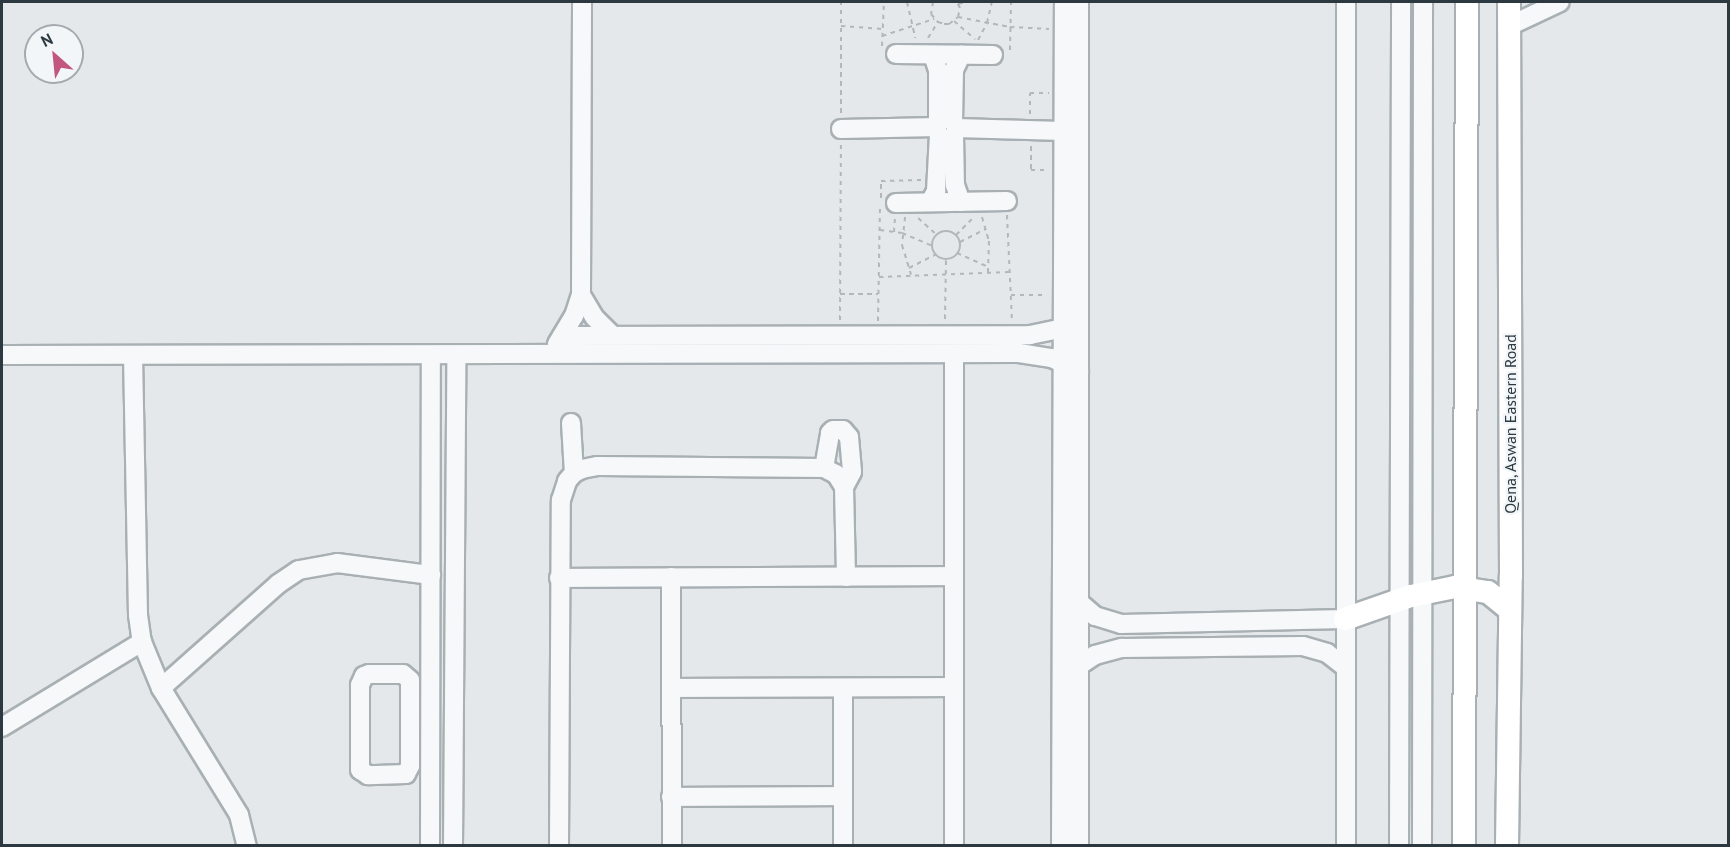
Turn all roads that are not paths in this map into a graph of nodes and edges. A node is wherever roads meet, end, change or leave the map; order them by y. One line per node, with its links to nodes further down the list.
1 (582, 2): 22 (street)
2 (1064, 2): 17 (street)
3 (1079, 2): 23 (street)
4 (1346, 2): 50 (street)
5 (1401, 2): 47 (street)
6 (1423, 2): 46 (street)
7 (1467, 2): 44 (main road)
8 (1509, 2): 10 (main road, Qena, Aswan Eastern Road)
9 (1560, 2): 10 (street)
10 (1509, 26): 41 (main road, Qena, Aswan Eastern Road)
11 (1001, 53): 14 (street)
12 (896, 54): 13 (street)
13 (927, 54): 14 (street); 16 (street)
14 (961, 55): 16 (street)
15 (841, 129): 16 (street)
16 (946, 129): 17 (street); 19 (street); 20 (street)
17 (1063, 131): 24 (street)
18 (1007, 201): 20 (street)
19 (930, 202): 20 (street); 21 (street)
20 (961, 202)
21 (904, 205)
22 (581, 295): 25 (street); 26 (street)
23 (1080, 323): 24 (street); 34 (street)
24 (1062, 330): 25 (street); 33 (street)
25 (612, 335): 26 (street)
26 (563, 336): 32 (street)
27 (2, 355): 28 (street)
28 (133, 355): 30 (street); 51 (street)
29 (954, 355): 32 (street); 33 (street); 40 (street)
30 (431, 356): 31 (street); 39 (street)
31 (456, 356): 32 (street); 65 (street)
32 (546, 356)
33 (1062, 361): 34 (street); 70 (street)
34 (1079, 371): 48 (street)
35 (571, 423): 37 (street)
36 (824, 468): 37 (street); 38 (street); 38 (street)
37 (574, 473): 45 (street)
38 (844, 487): 43 (street)
39 (430, 575): 56 (street); 59 (street)
40 (954, 576): 43 (street); 55 (street)
41 (1511, 576): 44 (main road); 49 (main road, Qena, Aswan Eastern Road)
42 (671, 577): 43 (street); 45 (street); 57 (street)
43 (846, 577)
44 (1465, 577): 46 (main road); 49 (main road); 75 (main road)
45 (559, 578): 66 (street)
46 (1422, 593): 47 (main road); 74 (street)
47 (1400, 600): 50 (main road); 73 (street)
48 (1080, 603): 50 (street); 52 (street)
49 (1510, 610): 76 (main road, Qena, Aswan Eastern Road)
50 (1345, 620): 53 (street)
51 (142, 642): 56 (street); 60 (street)
52 (1080, 665): 53 (street); 71 (street)
53 (1346, 668): 72 (street)
54 (843, 687): 55 (street); 57 (street); 61 (street)
55 (954, 687): 69 (street)
56 (161, 688): 63 (street)
57 (671, 688): 62 (street)
58 (410, 724): 58 (street); 59 (street)
59 (430, 724): 64 (street)
60 (2, 727)
61 (843, 796): 62 (street); 68 (street)
62 (671, 797): 67 (street)
63 (247, 846)
64 (430, 846)
65 (453, 846)
66 (559, 846)
67 (672, 846)
68 (843, 846)
69 (954, 846)
70 (1061, 846)
71 (1079, 846)
72 (1346, 846)
73 (1399, 846)
74 (1422, 846)
75 (1464, 846)
76 (1507, 846)

